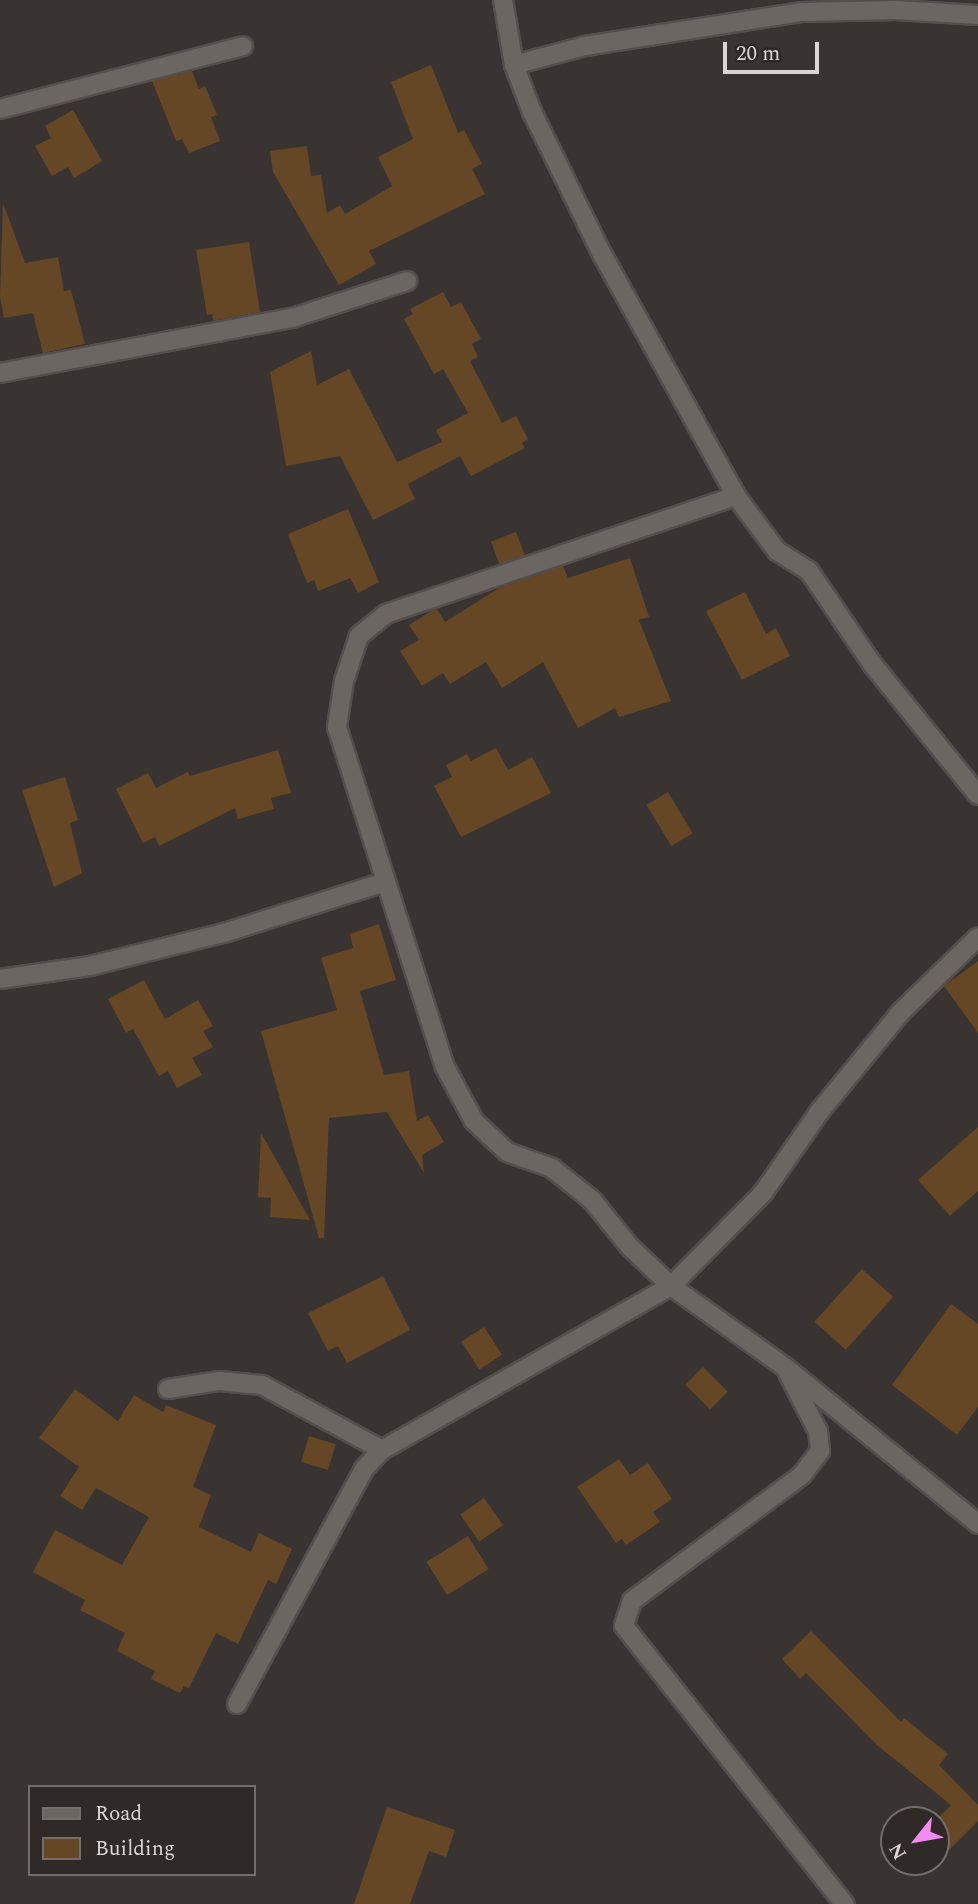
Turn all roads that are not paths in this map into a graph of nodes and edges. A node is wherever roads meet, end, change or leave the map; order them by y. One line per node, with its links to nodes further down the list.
1 (503, 0): 4 (street)
2 (978, 15): 4 (street)
3 (243, 47): 5 (street)
4 (514, 65): 8 (street)
5 (0, 109)
6 (407, 281): 7 (street)
7 (0, 373)
8 (737, 496): 9 (street); 10 (street)
9 (978, 795)
10 (384, 882): 12 (street); 13 (street)
11 (978, 937): 13 (street)
12 (0, 979)
13 (671, 1286): 14 (street); 16 (street)
14 (785, 1367): 17 (street); 19 (street)
15 (167, 1389): 16 (street)
16 (382, 1450): 18 (street)
17 (978, 1524)
18 (237, 1704)
19 (844, 1904)

